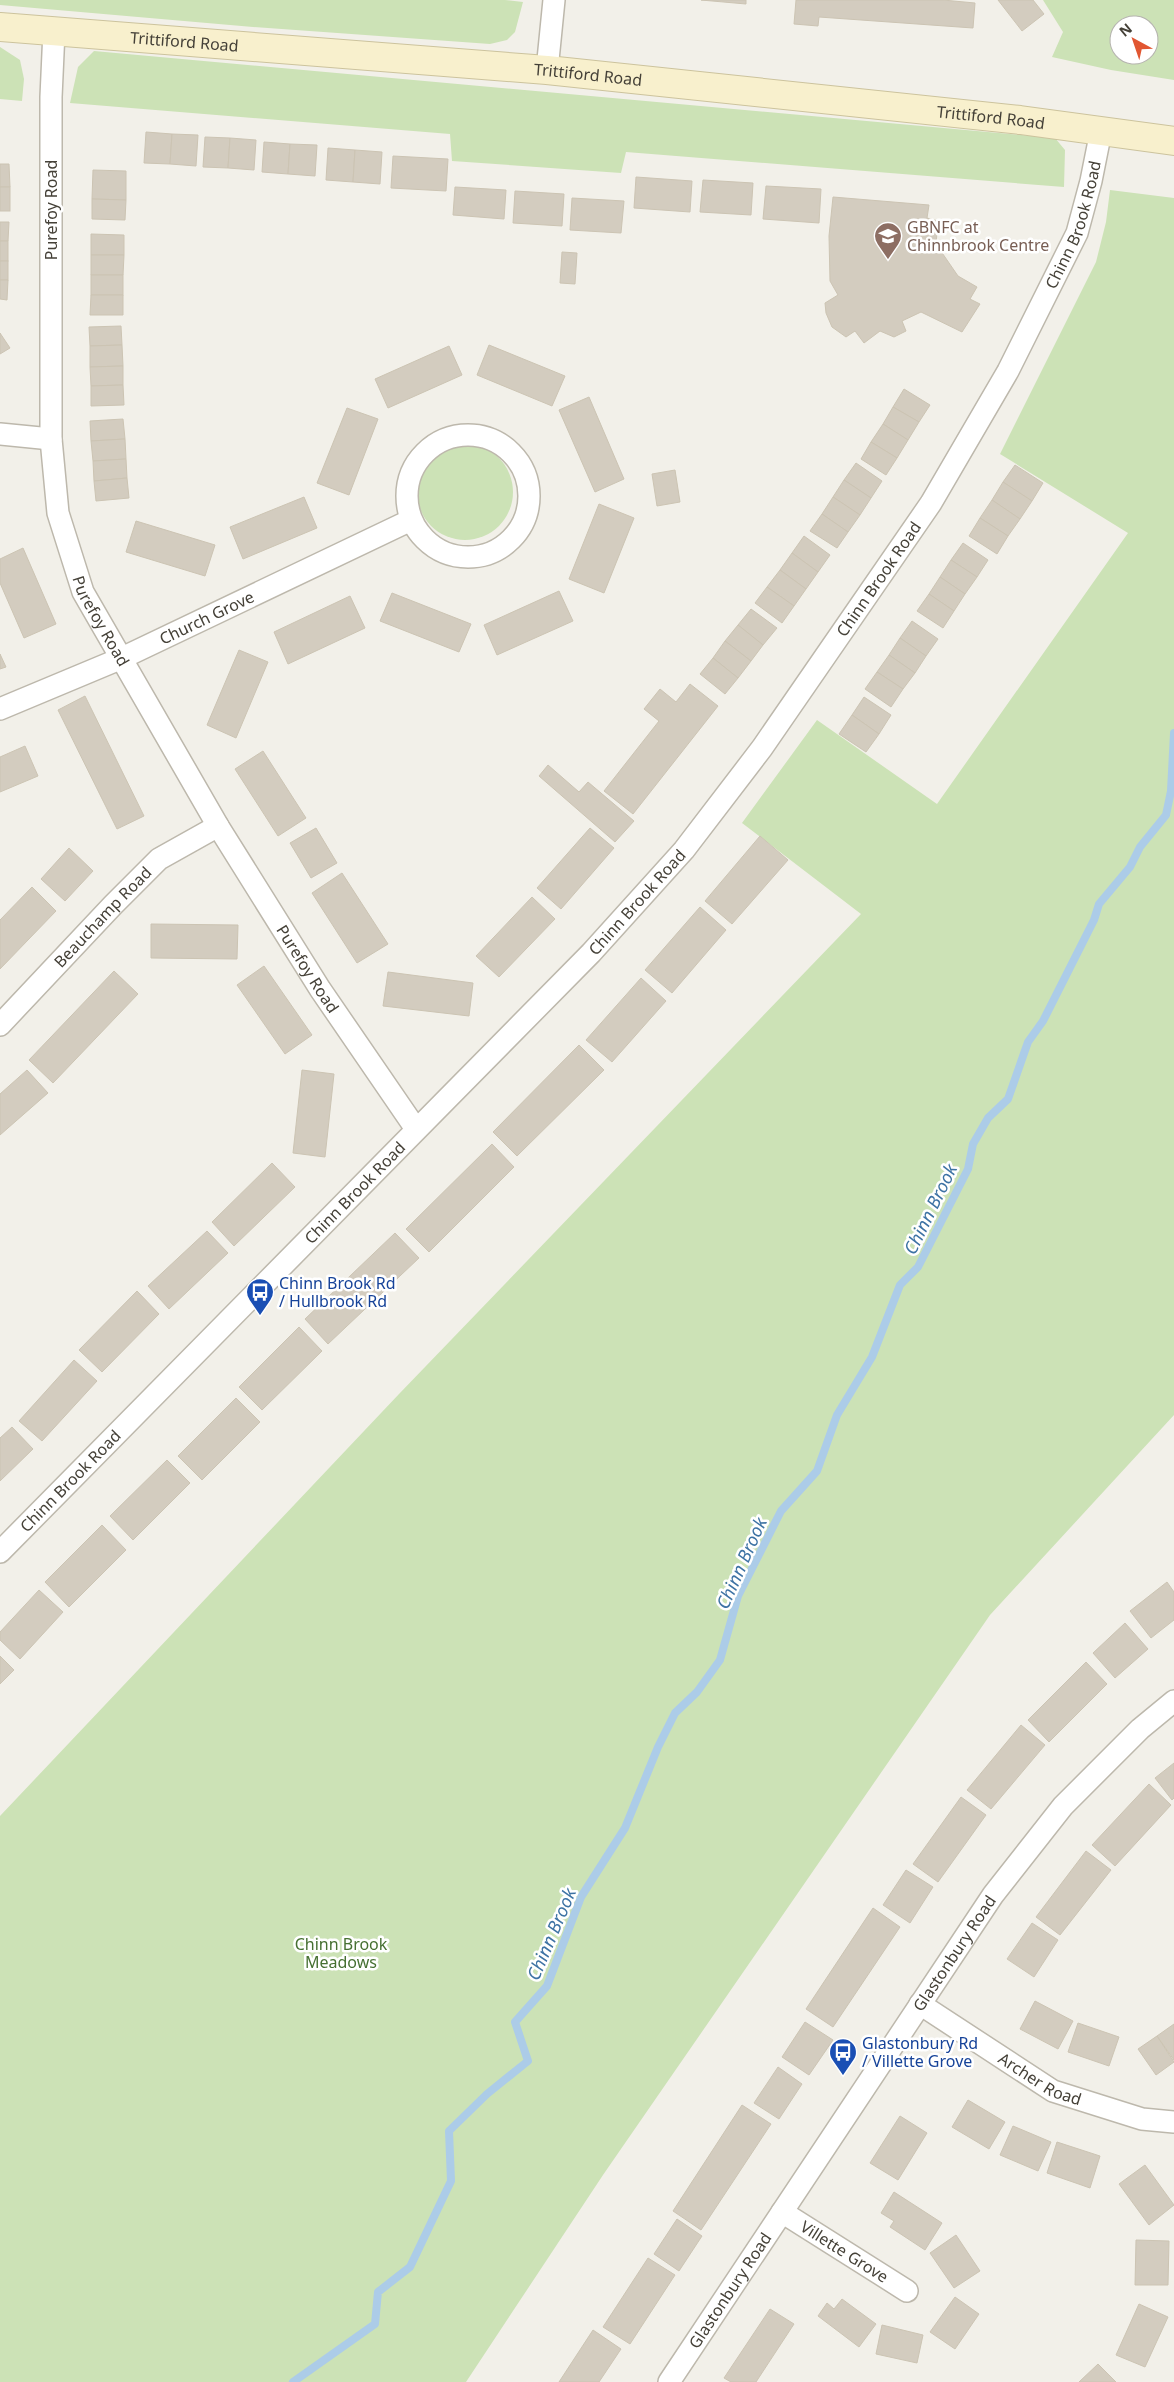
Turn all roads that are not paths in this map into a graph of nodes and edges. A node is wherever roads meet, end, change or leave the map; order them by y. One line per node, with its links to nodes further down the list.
1 (554, 0): 4 (street)
2 (0, 28): 3 (street, Trittiford Road)
3 (54, 31): 4 (street, Trittiford Road); 8 (street, Purefoy Road)
4 (547, 70): 5 (street, Trittiford Road)
5 (1100, 131): 6 (street, Trittiford Road); 14 (street, Chinn Brook Road)
6 (1174, 141)
7 (0, 434): 8 (street)
8 (51, 439): 10 (street, Purefoy Road)
9 (411, 520): 9 (street); 10 (street, Church Grove)
10 (122, 658): 11 (street, Church Grove); 12 (street, Purefoy Road)
11 (0, 709)
12 (218, 826): 13 (street, Beauchamp Road); 14 (street, Purefoy Road)
13 (0, 1026)
14 (416, 1129): 15 (street, Chinn Brook Road)
15 (0, 1552)
16 (1174, 1700): 17 (street, Glastonbury Road)
17 (920, 2004): 18 (street, Archer Road); 19 (street, Glastonbury Road)
18 (1174, 2122)
19 (782, 2212): 20 (street, Villette Grove); 21 (street, Glastonbury Road)
20 (907, 2292)
21 (668, 2382)

